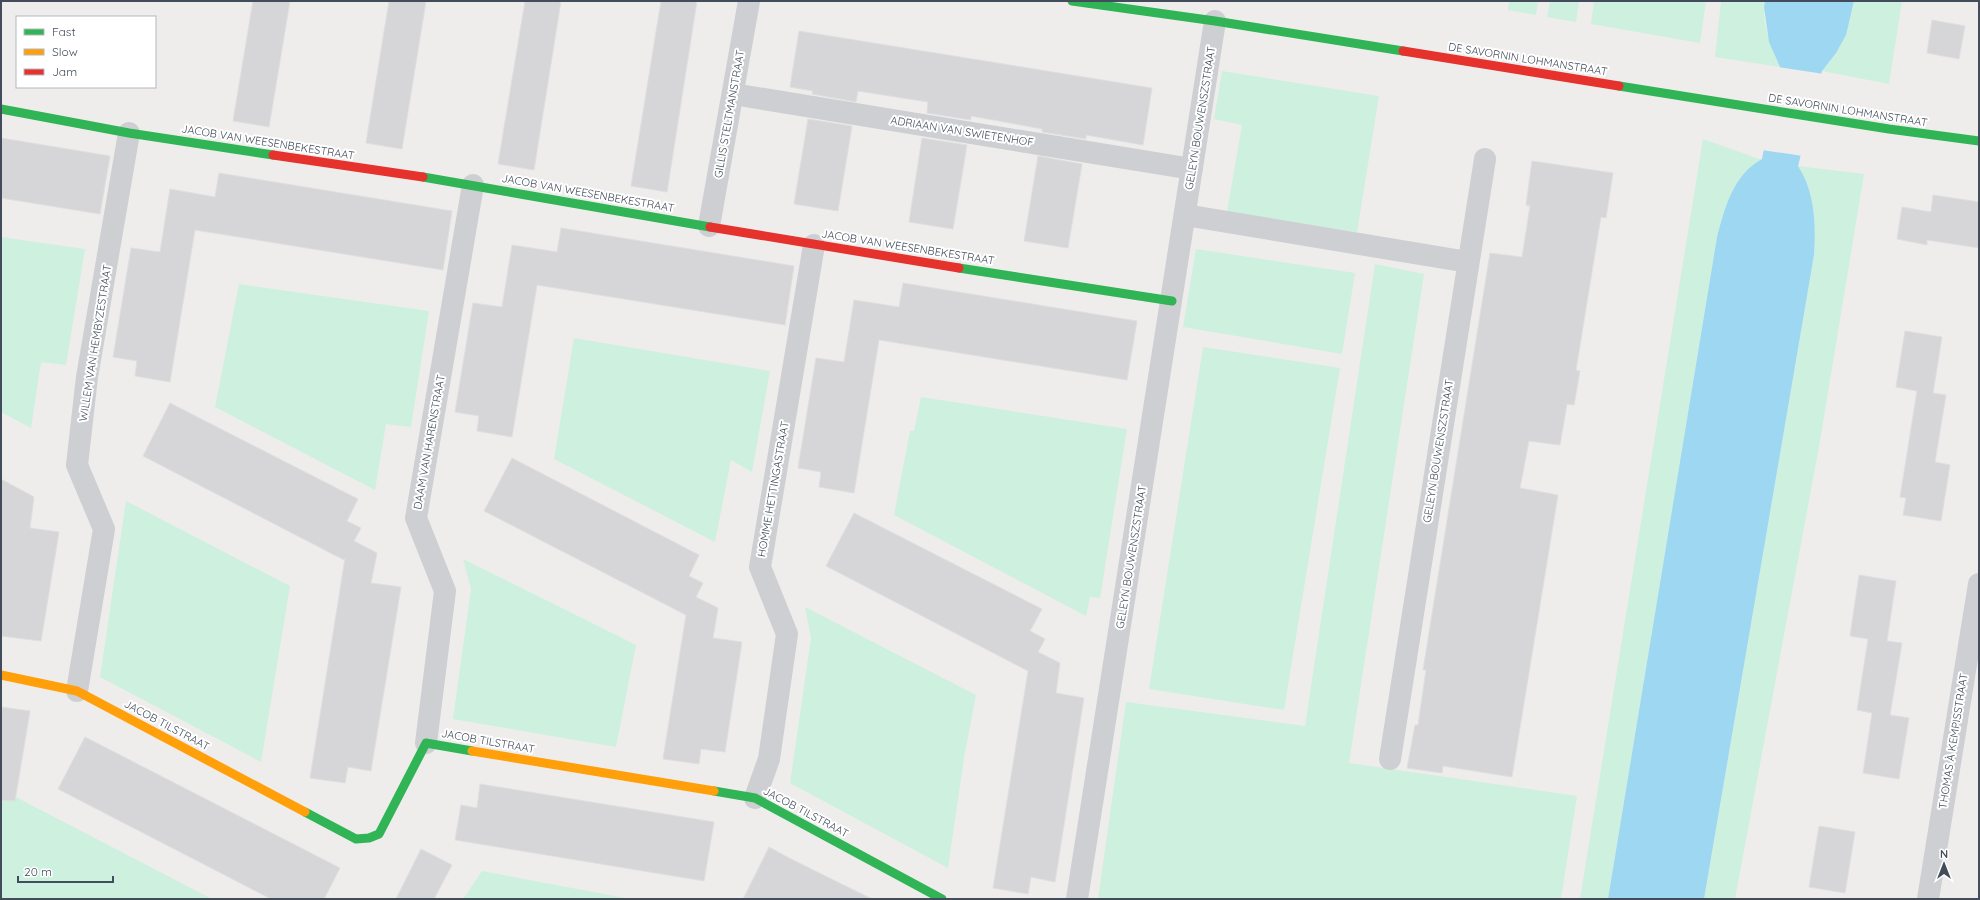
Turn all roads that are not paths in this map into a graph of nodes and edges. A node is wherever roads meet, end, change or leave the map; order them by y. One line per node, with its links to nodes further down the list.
1 (749, 1): 4 (street, GILLIS STELTMANSTRAAT)
2 (1072, 1): 3 (street, DE SAVORNIN LOHMANSTRAAT)
3 (1215, 21): 7 (street, DE SAVORNIN LOHMANSTRAAT); 9 (street, GELEYN BOUWENSZSTRAAT)
4 (733, 94): 9 (street, ADRIAAN VAN SWIETENHOF); 12 (street, GILLIS STELTMANSTRAAT)
5 (1, 109): 6 (street, JACOB VAN WEESENBEKESTRAAT)
6 (129, 133): 10 (street, JACOB VAN WEESENBEKESTRAAT); 19 (street, WILLEM VAN HEMBYZESTRAAT)
7 (1979, 141)
8 (1485, 158): 14 (street, GELEYN BOUWENSZSTRAAT)
9 (1192, 169): 11 (street, GELEYN BOUWENSZSTRAAT)
10 (473, 185): 12 (street, JACOB VAN WEESENBEKESTRAAT); 20 (street, DAAM VAN HARENSTRAAT)
11 (1185, 215): 14 (street); 15 (street, GELEYN BOUWENSZSTRAAT)
12 (709, 226): 13 (street, JACOB VAN WEESENBEKESTRAAT)
13 (814, 244): 15 (street, JACOB VAN WEESENBEKESTRAAT); 22 (street, HOMME HETTINGASTRAAT)
14 (1468, 262): 21 (street, GELEYN BOUWENSZSTRAAT)
15 (1172, 301): 24 (street, GELEYN BOUWENSZSTRAAT)
16 (1979, 584): 18 (street, THOMAS À KEMPISSTRAAT)
17 (1, 675): 19 (street, JACOB TILSTRAAT)
18 (1970, 690): 25 (street, THOMAS À KEMPISSTRAAT)
19 (77, 691): 20 (street, JACOB TILSTRAAT)
20 (426, 743): 22 (street, JACOB TILSTRAAT)
21 (1390, 759)
22 (755, 798): 23 (street, JACOB TILSTRAAT)
23 (942, 899)
24 (1077, 899)
25 (1928, 899)

